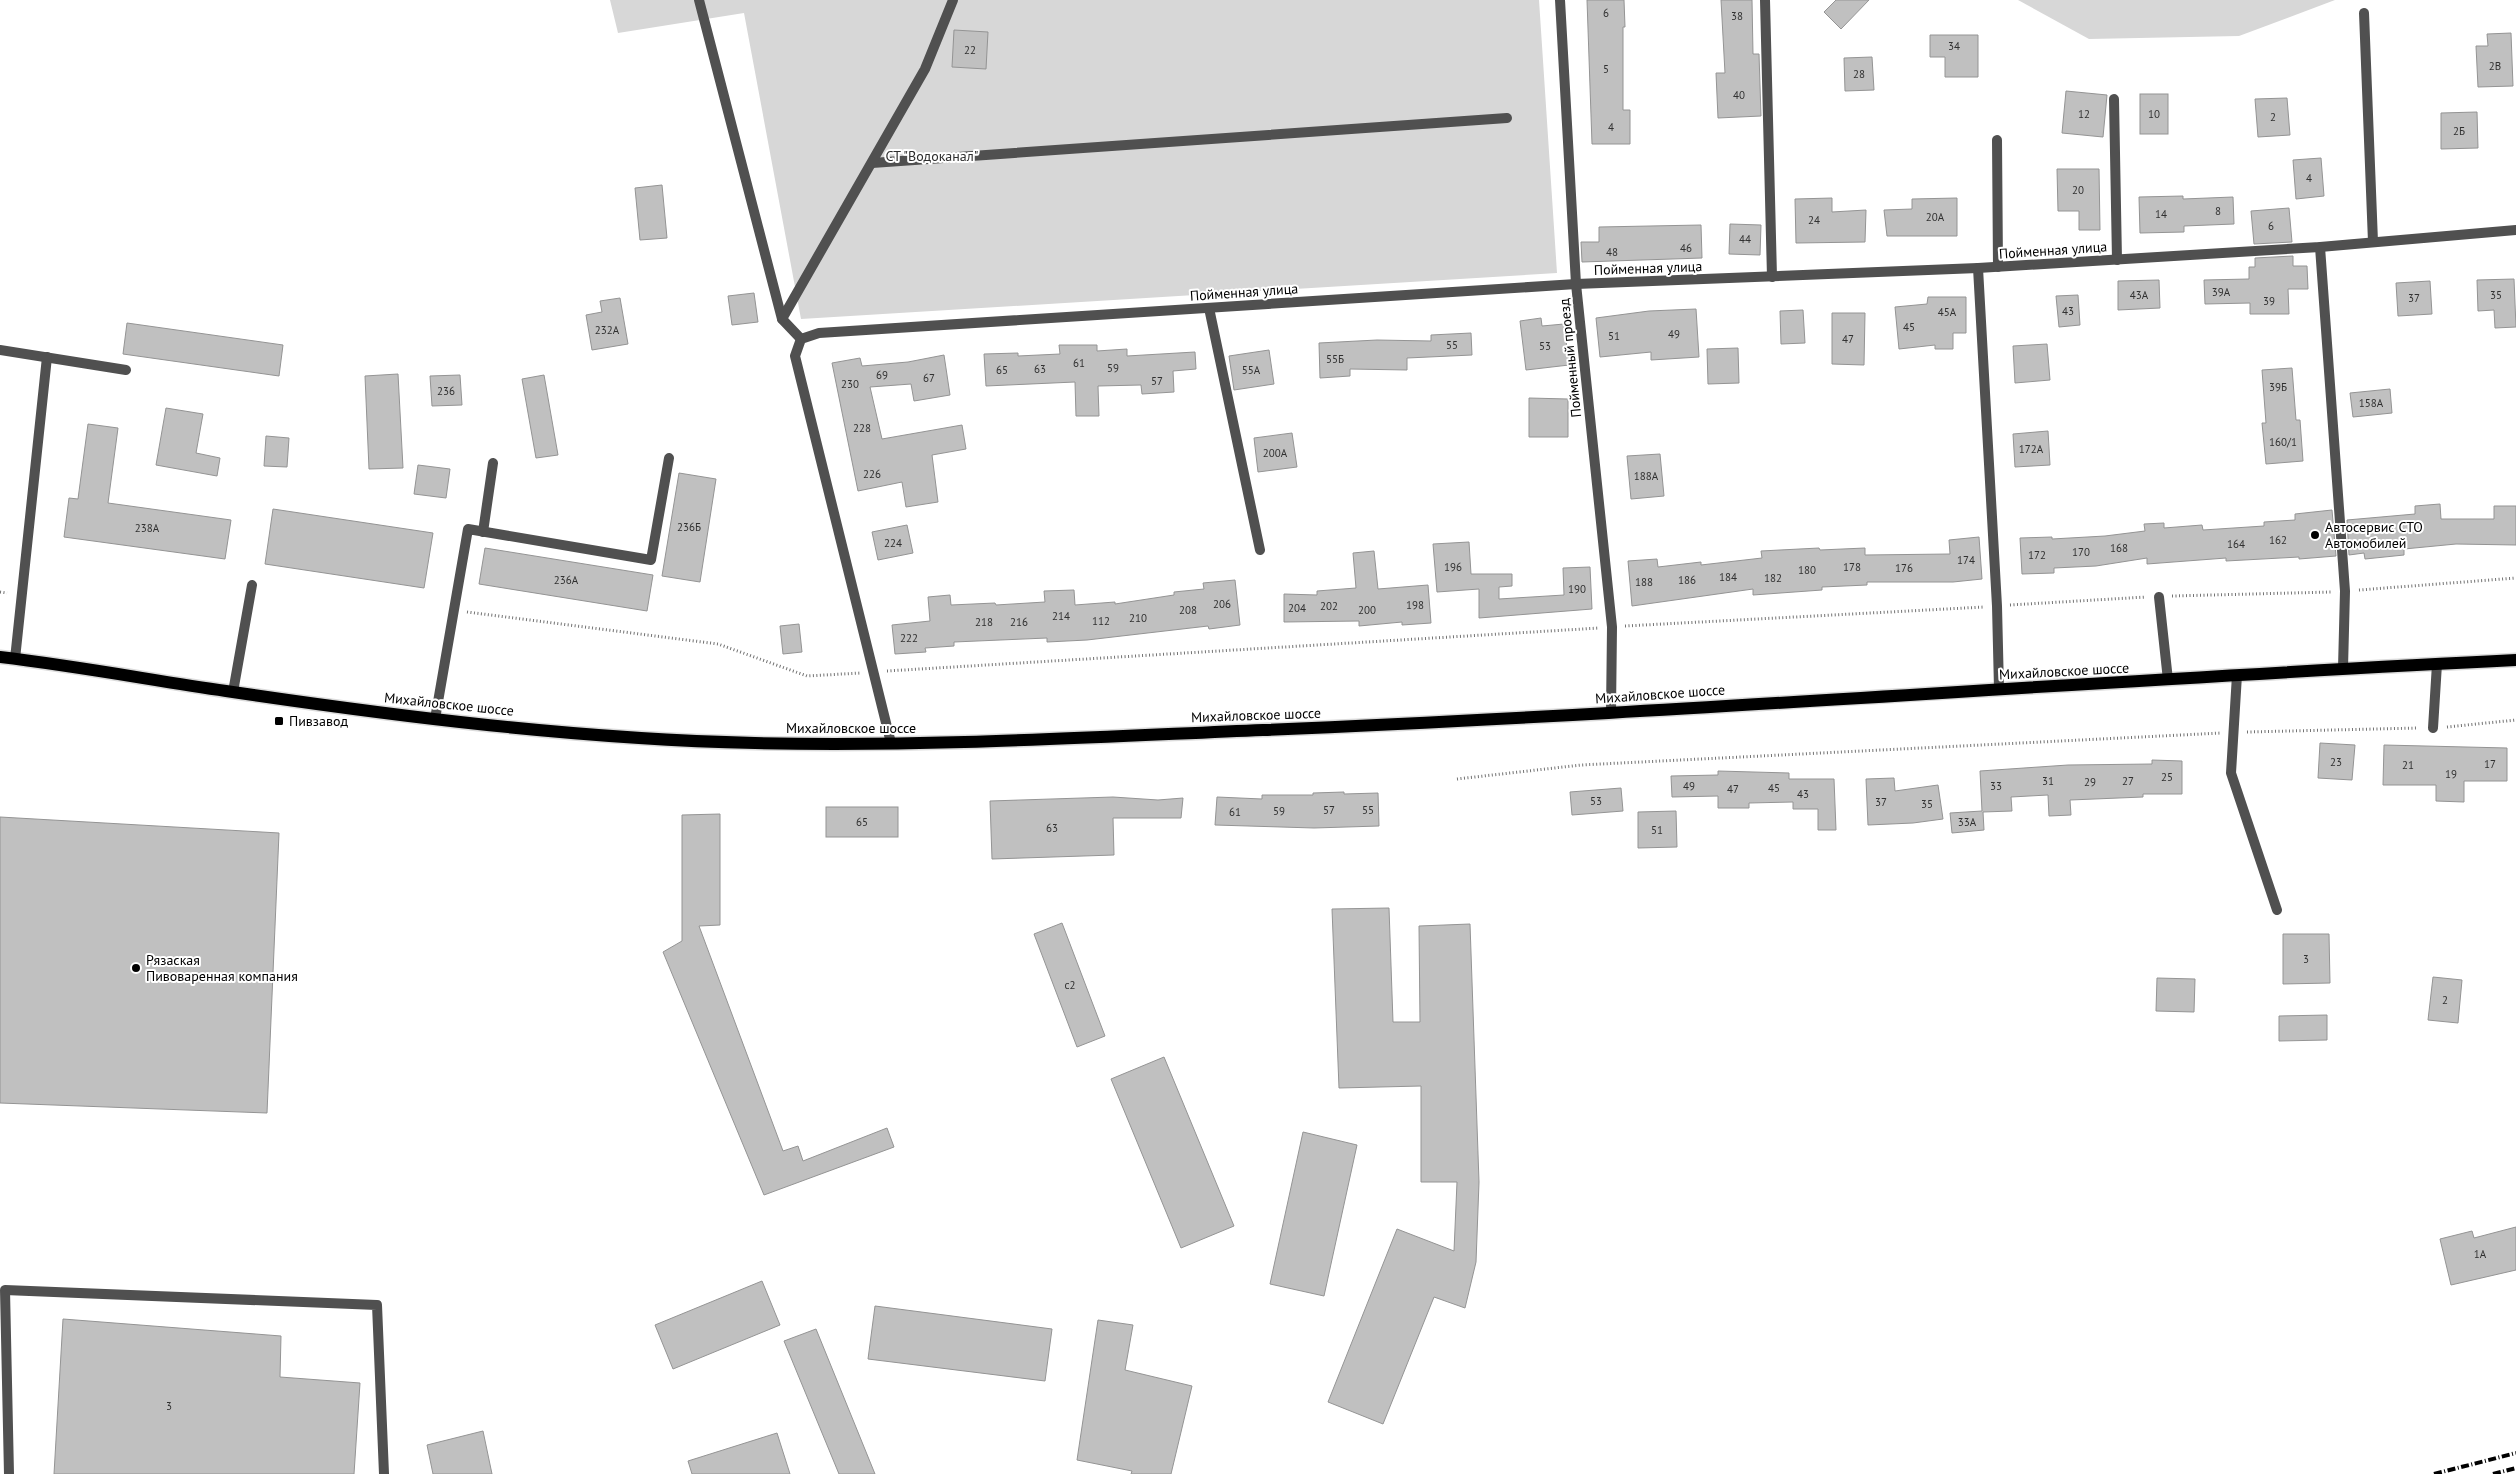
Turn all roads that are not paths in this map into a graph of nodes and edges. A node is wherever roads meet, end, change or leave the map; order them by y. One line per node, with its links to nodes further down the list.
1 (699, 0): 19 (street)
2 (953, 0): 9 (street)
3 (1560, 0): 17 (street, Пойменный проезд)
4 (1765, 0): 16 (street)
5 (2364, 13): 11 (street)
6 (2114, 99): 13 (street)
7 (1507, 118): 9 (street)
8 (1996, 140): 14 (street)
9 (872, 163): 19 (street)
10 (2516, 230): 11 (street, Пойменная улица)
11 (2372, 242): 12 (street, Пойменная улица)
12 (2320, 247): 13 (street, Пойменная улица); 34 (street)
13 (2117, 260): 14 (street, Пойменная улица)
14 (1998, 267): 15 (street, Пойменная улица)
15 (1978, 268): 16 (street, Пойменная улица); 37 (street)
16 (1772, 277): 17 (street, Пойменная улица)
17 (1576, 284): 18 (street, Пойменная улица); 39 (street, Пойменный проезд)
18 (1210, 308): 20 (street, Пойменная улица); 27 (street)
19 (782, 319): 20 (street)
20 (801, 339): 42 (street)
21 (0, 350): 22 (street)
22 (47, 357): 23 (street); 31 (street)
23 (126, 370)
24 (669, 458): 26 (street)
25 (493, 463): 26 (street)
26 (483, 532): 40 (street)
27 (1260, 550)
28 (252, 586): 38 (street)
29 (2158, 597): 36 (street)
30 (0, 657): 31 (main road, Михайловское шоссе)
31 (15, 659): 38 (main road, Михайловское шоссе)
32 (2516, 660): 33 (main road, Михайловское шоссе)
33 (2437, 664): 34 (main road, Михайловское шоссе); 41 (street)
34 (2343, 668): 35 (main road, Михайловское шоссе)
35 (2237, 675): 36 (main road, Михайловское шоссе); 43 (street)
36 (2168, 680): 37 (main road, Михайловское шоссе)
37 (1999, 689): 39 (main road, Михайловское шоссе)
38 (233, 692): 40 (main road, Михайловское шоссе)
39 (1610, 712): 42 (main road, Михайловское шоссе)
40 (435, 719): 42 (main road, Михайловское шоссе)
41 (2433, 728)
42 (891, 743)
43 (2277, 910)
44 (9, 1474): 45 (street)
45 (384, 1474)

